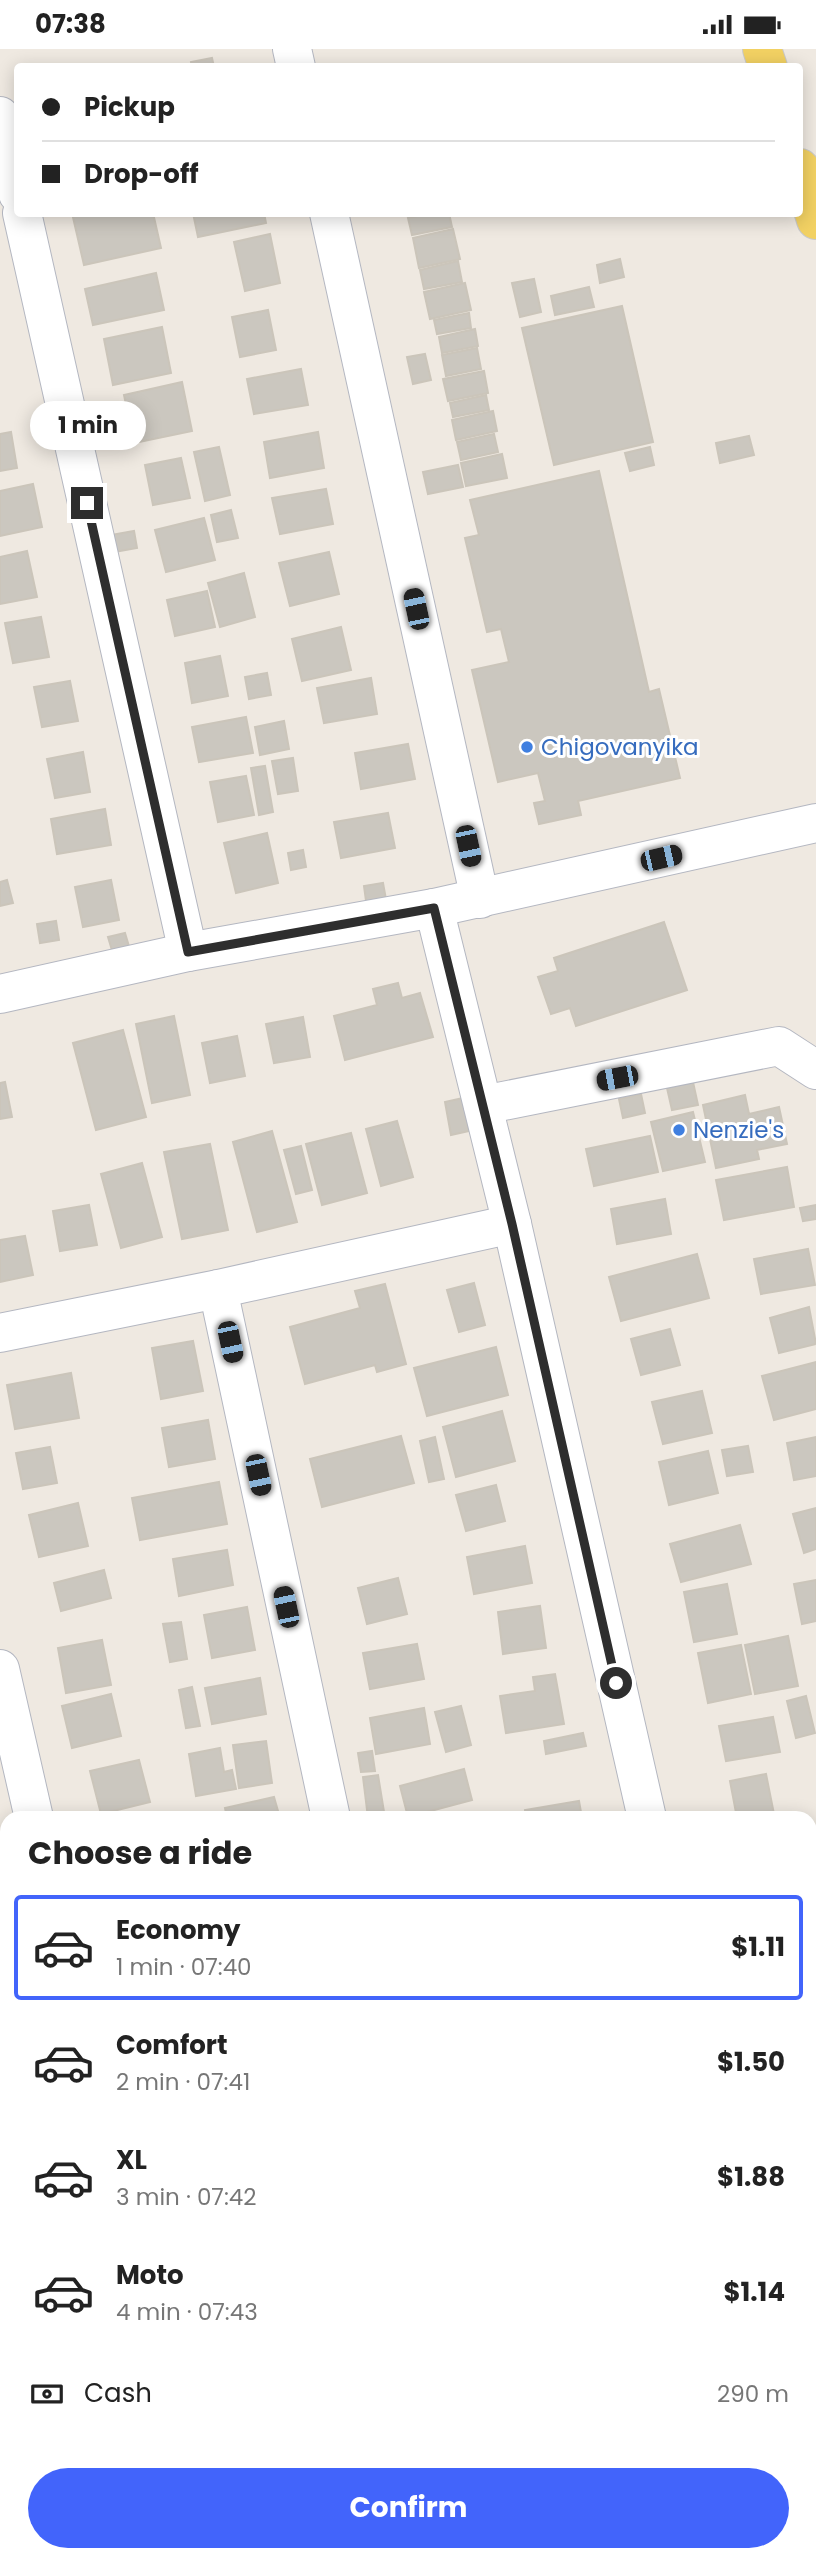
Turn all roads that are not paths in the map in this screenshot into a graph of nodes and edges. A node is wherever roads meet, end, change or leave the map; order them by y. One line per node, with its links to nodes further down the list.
1 (0, 116): 2 (street)
2 (14, 177)
3 (803, 178): 6 (main road)
4 (23, 217): 10 (street)
5 (329, 217): 8 (street)
6 (816, 220)
7 (816, 823): 8 (street)
8 (480, 899): 9 (street)
9 (434, 908): 10 (street); 13 (street)
10 (188, 952): 11 (street)
11 (0, 994)
12 (816, 1070): 13 (street)
13 (483, 1105): 14 (street)
14 (512, 1224): 15 (street); 20 (street)
15 (218, 1289): 16 (street); 19 (street)
16 (0, 1333)
17 (0, 1669): 18 (street)
18 (32, 1811)
19 (330, 1811)
20 (645, 1811)

